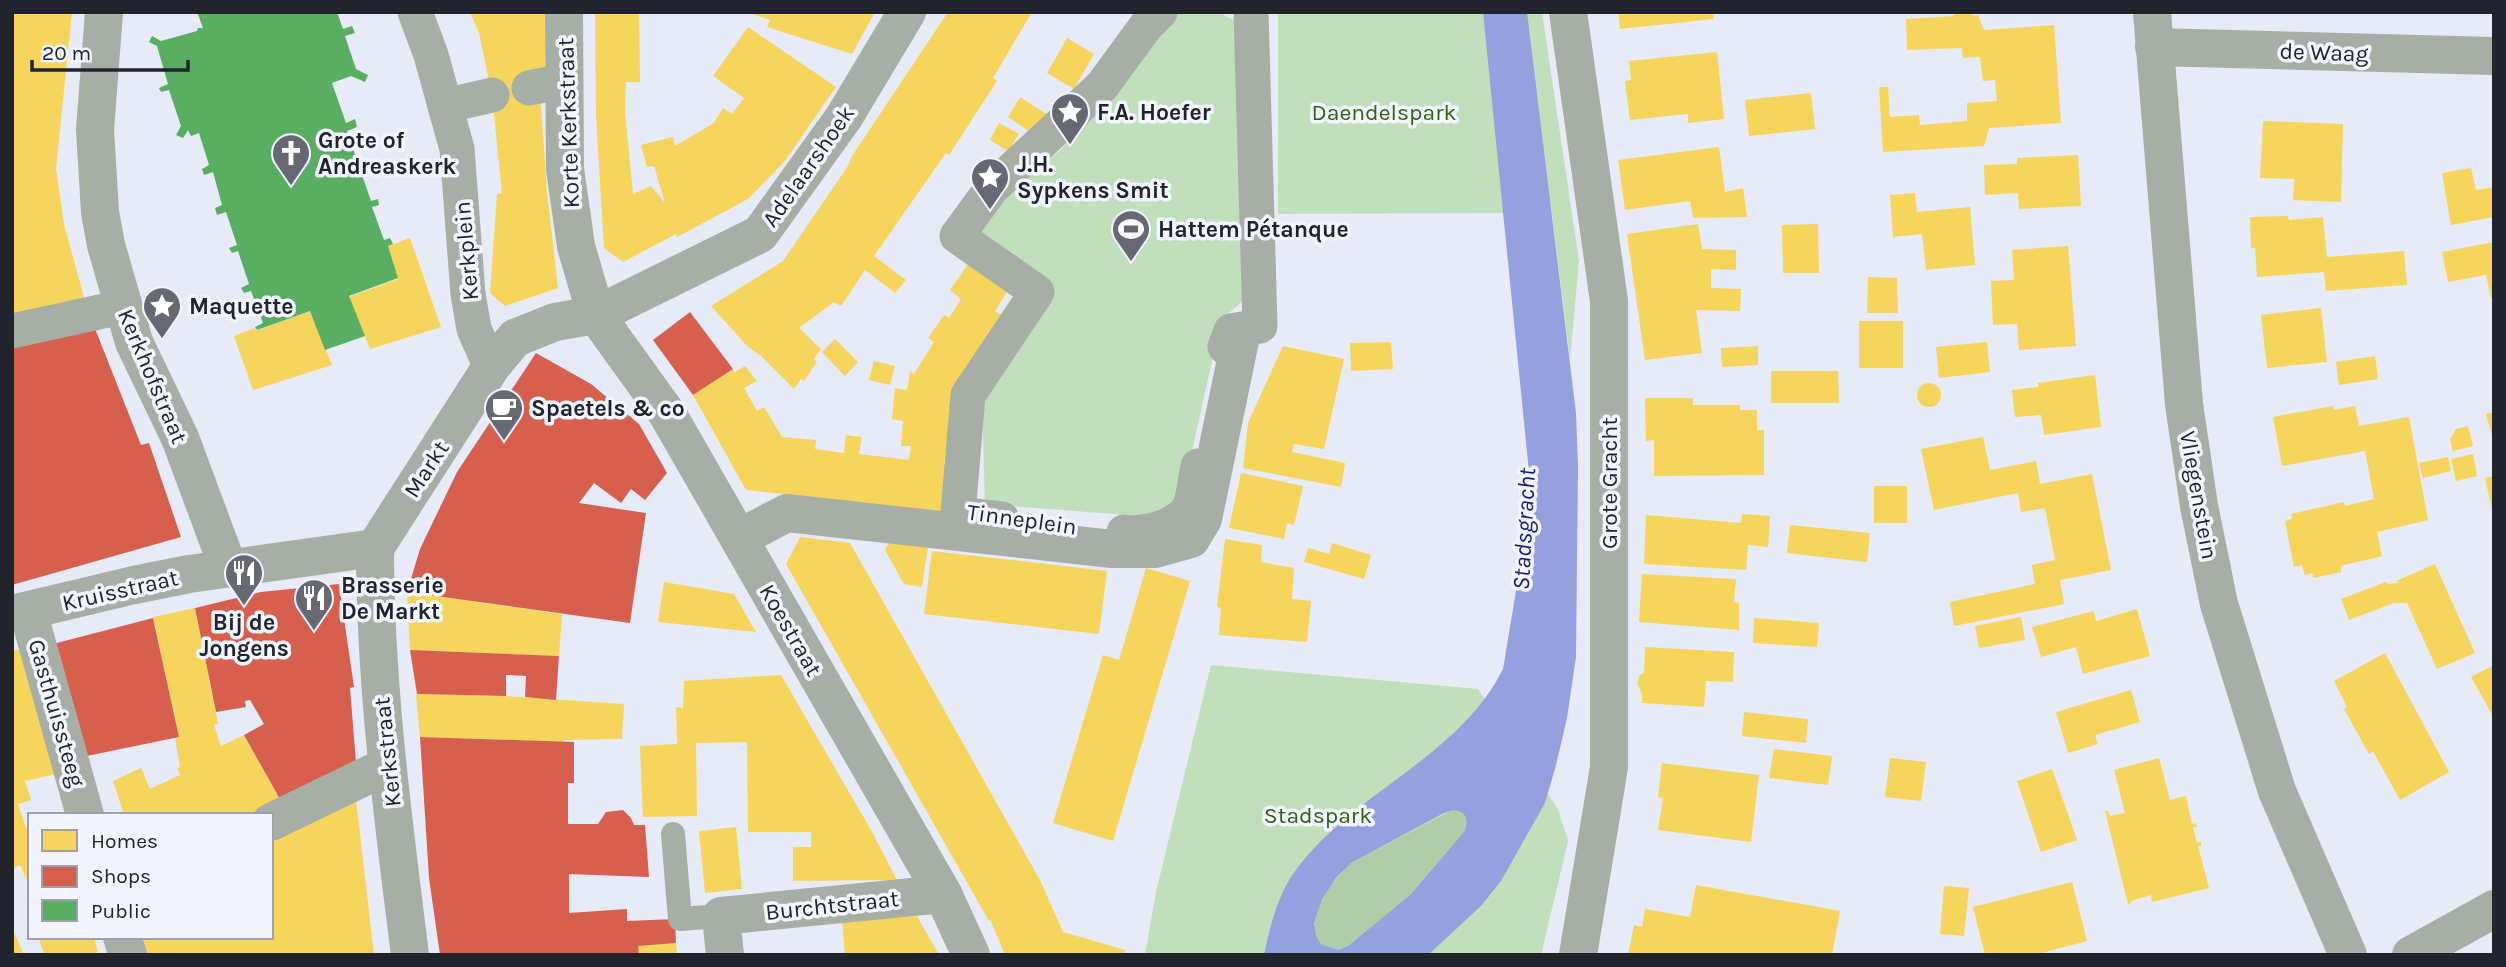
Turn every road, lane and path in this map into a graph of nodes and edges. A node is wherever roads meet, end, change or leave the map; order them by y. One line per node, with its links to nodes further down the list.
1 (104, 12): 12 (street, Kerkhofstraat)
2 (415, 12): 11 (street, Kerkplein)
3 (564, 12): 13 (street, Korte Kerkstraat)
4 (907, 12): 13 (street, Adelaarshoek)
5 (1160, 12): 15 (street, Tinneplein)
6 (1251, 12): 15 (street, Tinneplein)
7 (1568, 12): 31 (street, Grote Gracht)
8 (2153, 30): 9 (street, de Waag); 32 (street, Vliegenstein)
9 (2494, 56)
10 (492, 95): 11 (street)
11 (445, 106): 16 (street, Kerkplein)
12 (122, 307): 14 (street); 19 (street, Kerkhofstraat)
13 (596, 315): 16 (street, Markt); 17 (street, Koestraat)
14 (12, 331)
15 (1242, 331): 17 (street, Tinneplein)
16 (491, 367): 18 (street, Markt)
17 (739, 538): 25 (street, Koestraat)
18 (375, 548): 19 (street); 21 (street, Kerkstraat)
19 (228, 567): 20 (street, Kruisstraat)
20 (20, 612): 22 (street, Gasthuissteeg)
21 (387, 765): 23 (street); 28 (street, Kerkstraat)
22 (84, 813)
23 (273, 821)
24 (673, 834): 27 (lane, Burchtstraat)
25 (943, 894): 27 (street, Burchtstraat); 30 (street, Koestraat)
26 (2494, 909): 33 (street)
27 (720, 916): 29 (street)
28 (410, 955)
29 (724, 955)
30 (971, 955)
31 (1578, 955)
32 (2348, 955)
33 (2411, 955)

